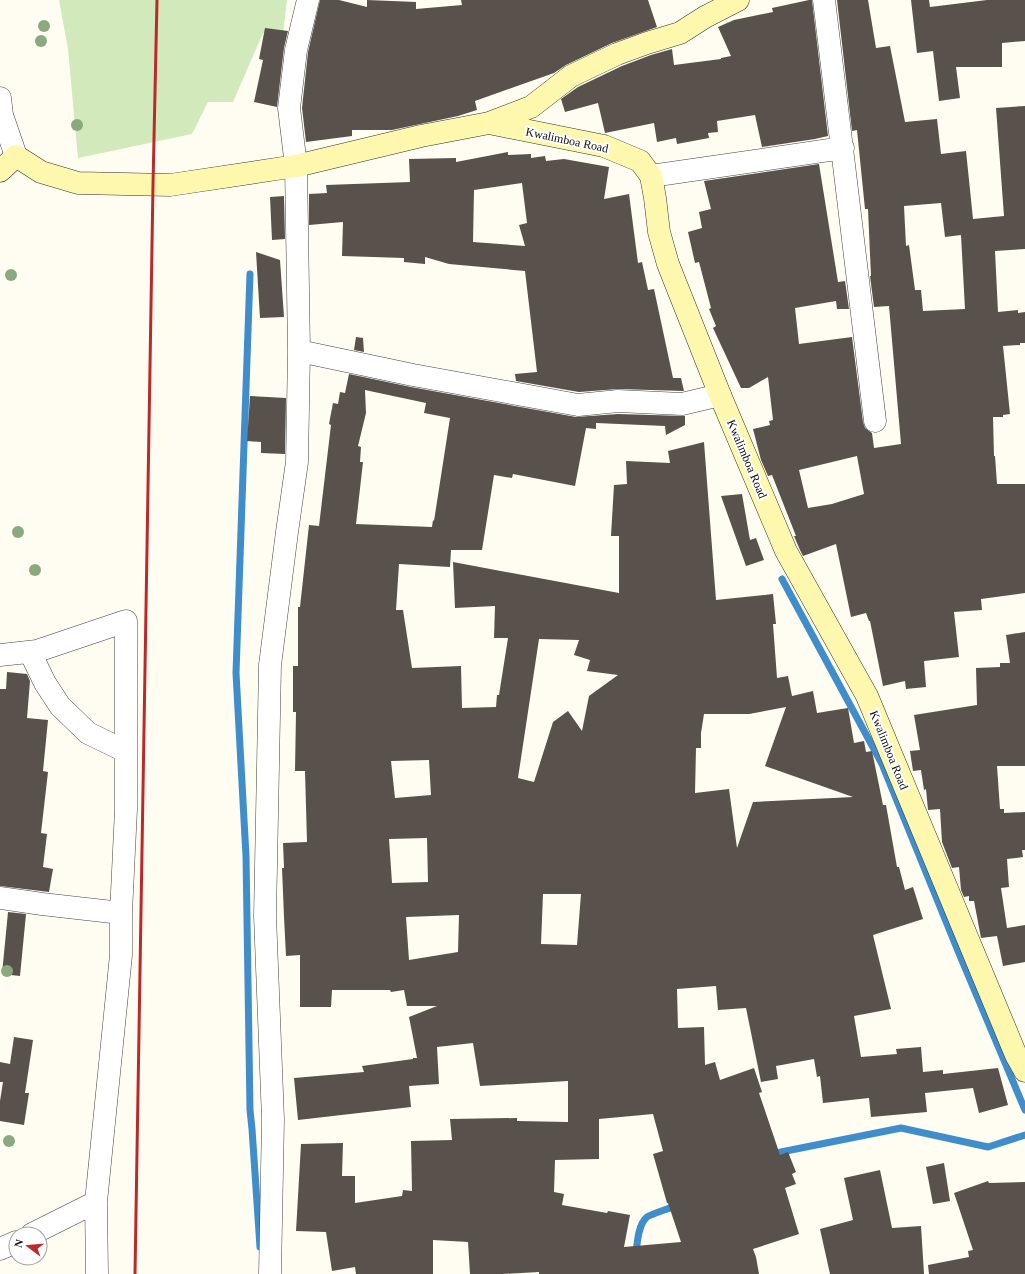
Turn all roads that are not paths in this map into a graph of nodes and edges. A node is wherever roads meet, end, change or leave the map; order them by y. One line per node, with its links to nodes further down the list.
1 (308, 0): 8 (street)
2 (738, 0): 5 (street)
3 (824, 0): 6 (street)
4 (0, 98): 7 (street)
5 (489, 124): 8 (street, Kwalimboa Road); 10 (street, Kwalimboa Road)
6 (843, 148): 10 (street); 13 (street)
7 (16, 156): 8 (street, Kwalimboa Road); 9 (street)
8 (296, 166): 11 (street)
9 (0, 171)
10 (651, 176): 12 (street, Kwalimboa Road)
11 (298, 351): 12 (street); 23 (street)
12 (720, 395): 19 (street, Kwalimboa Road)
13 (875, 422)
14 (30, 652): 15 (street); 16 (street); 16 (street)
15 (0, 655)
16 (125, 751): 18 (street)
17 (0, 898): 18 (street)
18 (121, 913): 20 (street)
19 (1025, 1071)
20 (96, 1202): 21 (street); 22 (street)
21 (48, 1226)
22 (97, 1274)
23 (270, 1274)

